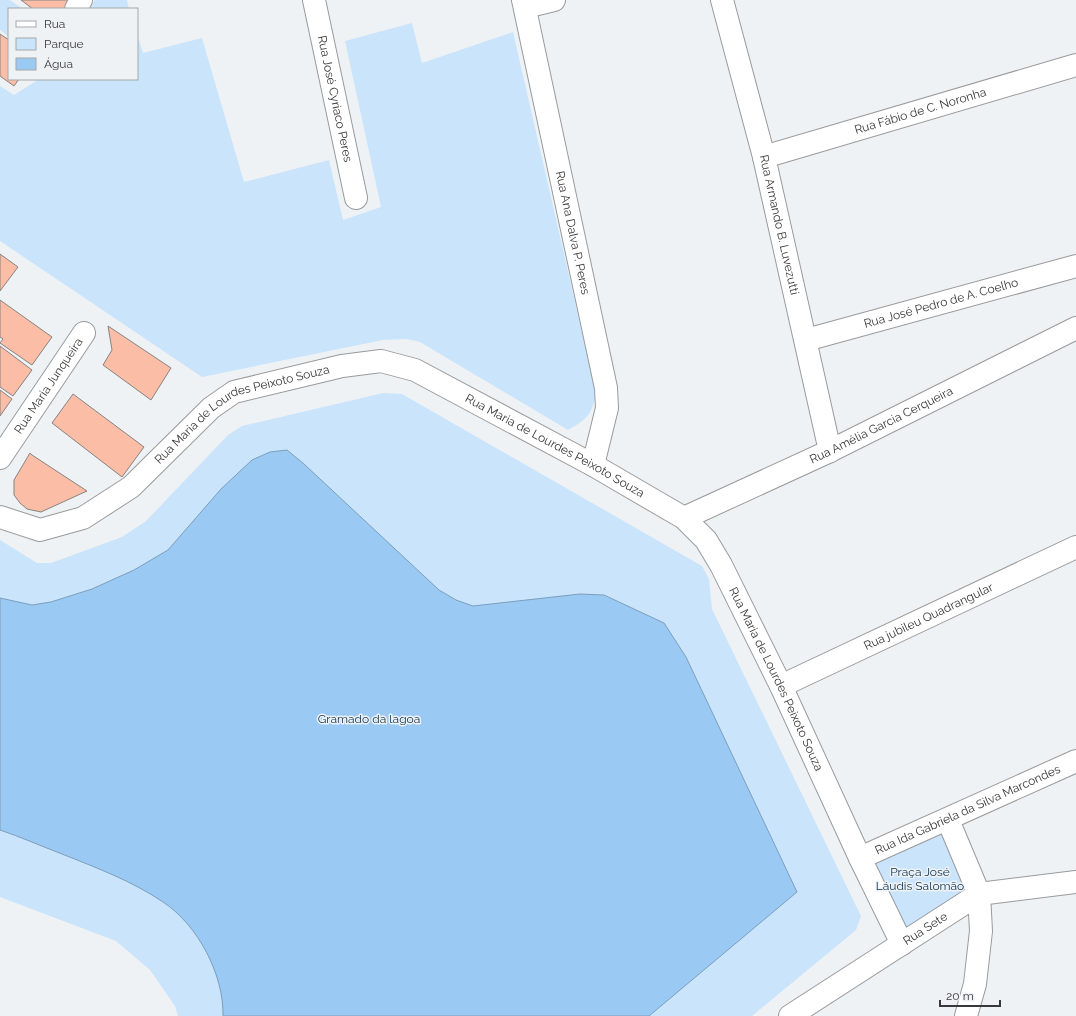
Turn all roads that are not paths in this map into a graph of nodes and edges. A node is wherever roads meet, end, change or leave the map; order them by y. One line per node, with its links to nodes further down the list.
1 (314, 0): 7 (street, Rua José Cyriaco Peres)
2 (554, 0): 4 (street)
3 (722, 0): 6 (street, Rua Armando B. Luvezutti)
4 (524, 3): 14 (street, Rua Ana Dalva P. Peres)
5 (1076, 65): 6 (street, Rua Fábio de C. Noronha)
6 (764, 157): 11 (street, Rua Armando B. Luvezutti)
7 (356, 198)
8 (1076, 266): 11 (street, Rua José Pedro de A. Coelho)
9 (1076, 328): 12 (street, Rua Amélia Garcia Cerqueira)
10 (84, 333): 13 (street, Rua Maria Junqueira)
11 (806, 340): 12 (street, Rua Armando B. Luvezutti)
12 (830, 451): 16 (street, Rua Amélia Garcia Cerqueira)
13 (0, 458)
14 (593, 465): 15 (street, Rua Maria de Lourdes Peixoto Souza); 16 (street, Rua Maria de Lourdes Peixoto Souza)
15 (0, 517)
16 (684, 518): 18 (street, Rua Maria de Lourdes Peixoto Souza)
17 (1076, 547): 18 (street, Rua jubileu Quadrangular)
18 (781, 686): 21 (street, Rua Maria de Lourdes Peixoto Souza)
19 (1076, 761): 20 (street, Rua Ida Gabriela da Silva Marcondes)
20 (948, 820): 21 (street, Rua Ida Gabriela da Silva Marcondes); 23 (street)
21 (860, 858): 24 (street, Rua Maria de Lourdes Peixoto Souza)
22 (1076, 882): 23 (street, Rua Sete)
23 (979, 894): 24 (street, Rua Sete); 26 (street)
24 (902, 944): 25 (street, Rua Sete)
25 (790, 1016)
26 (966, 1016)

